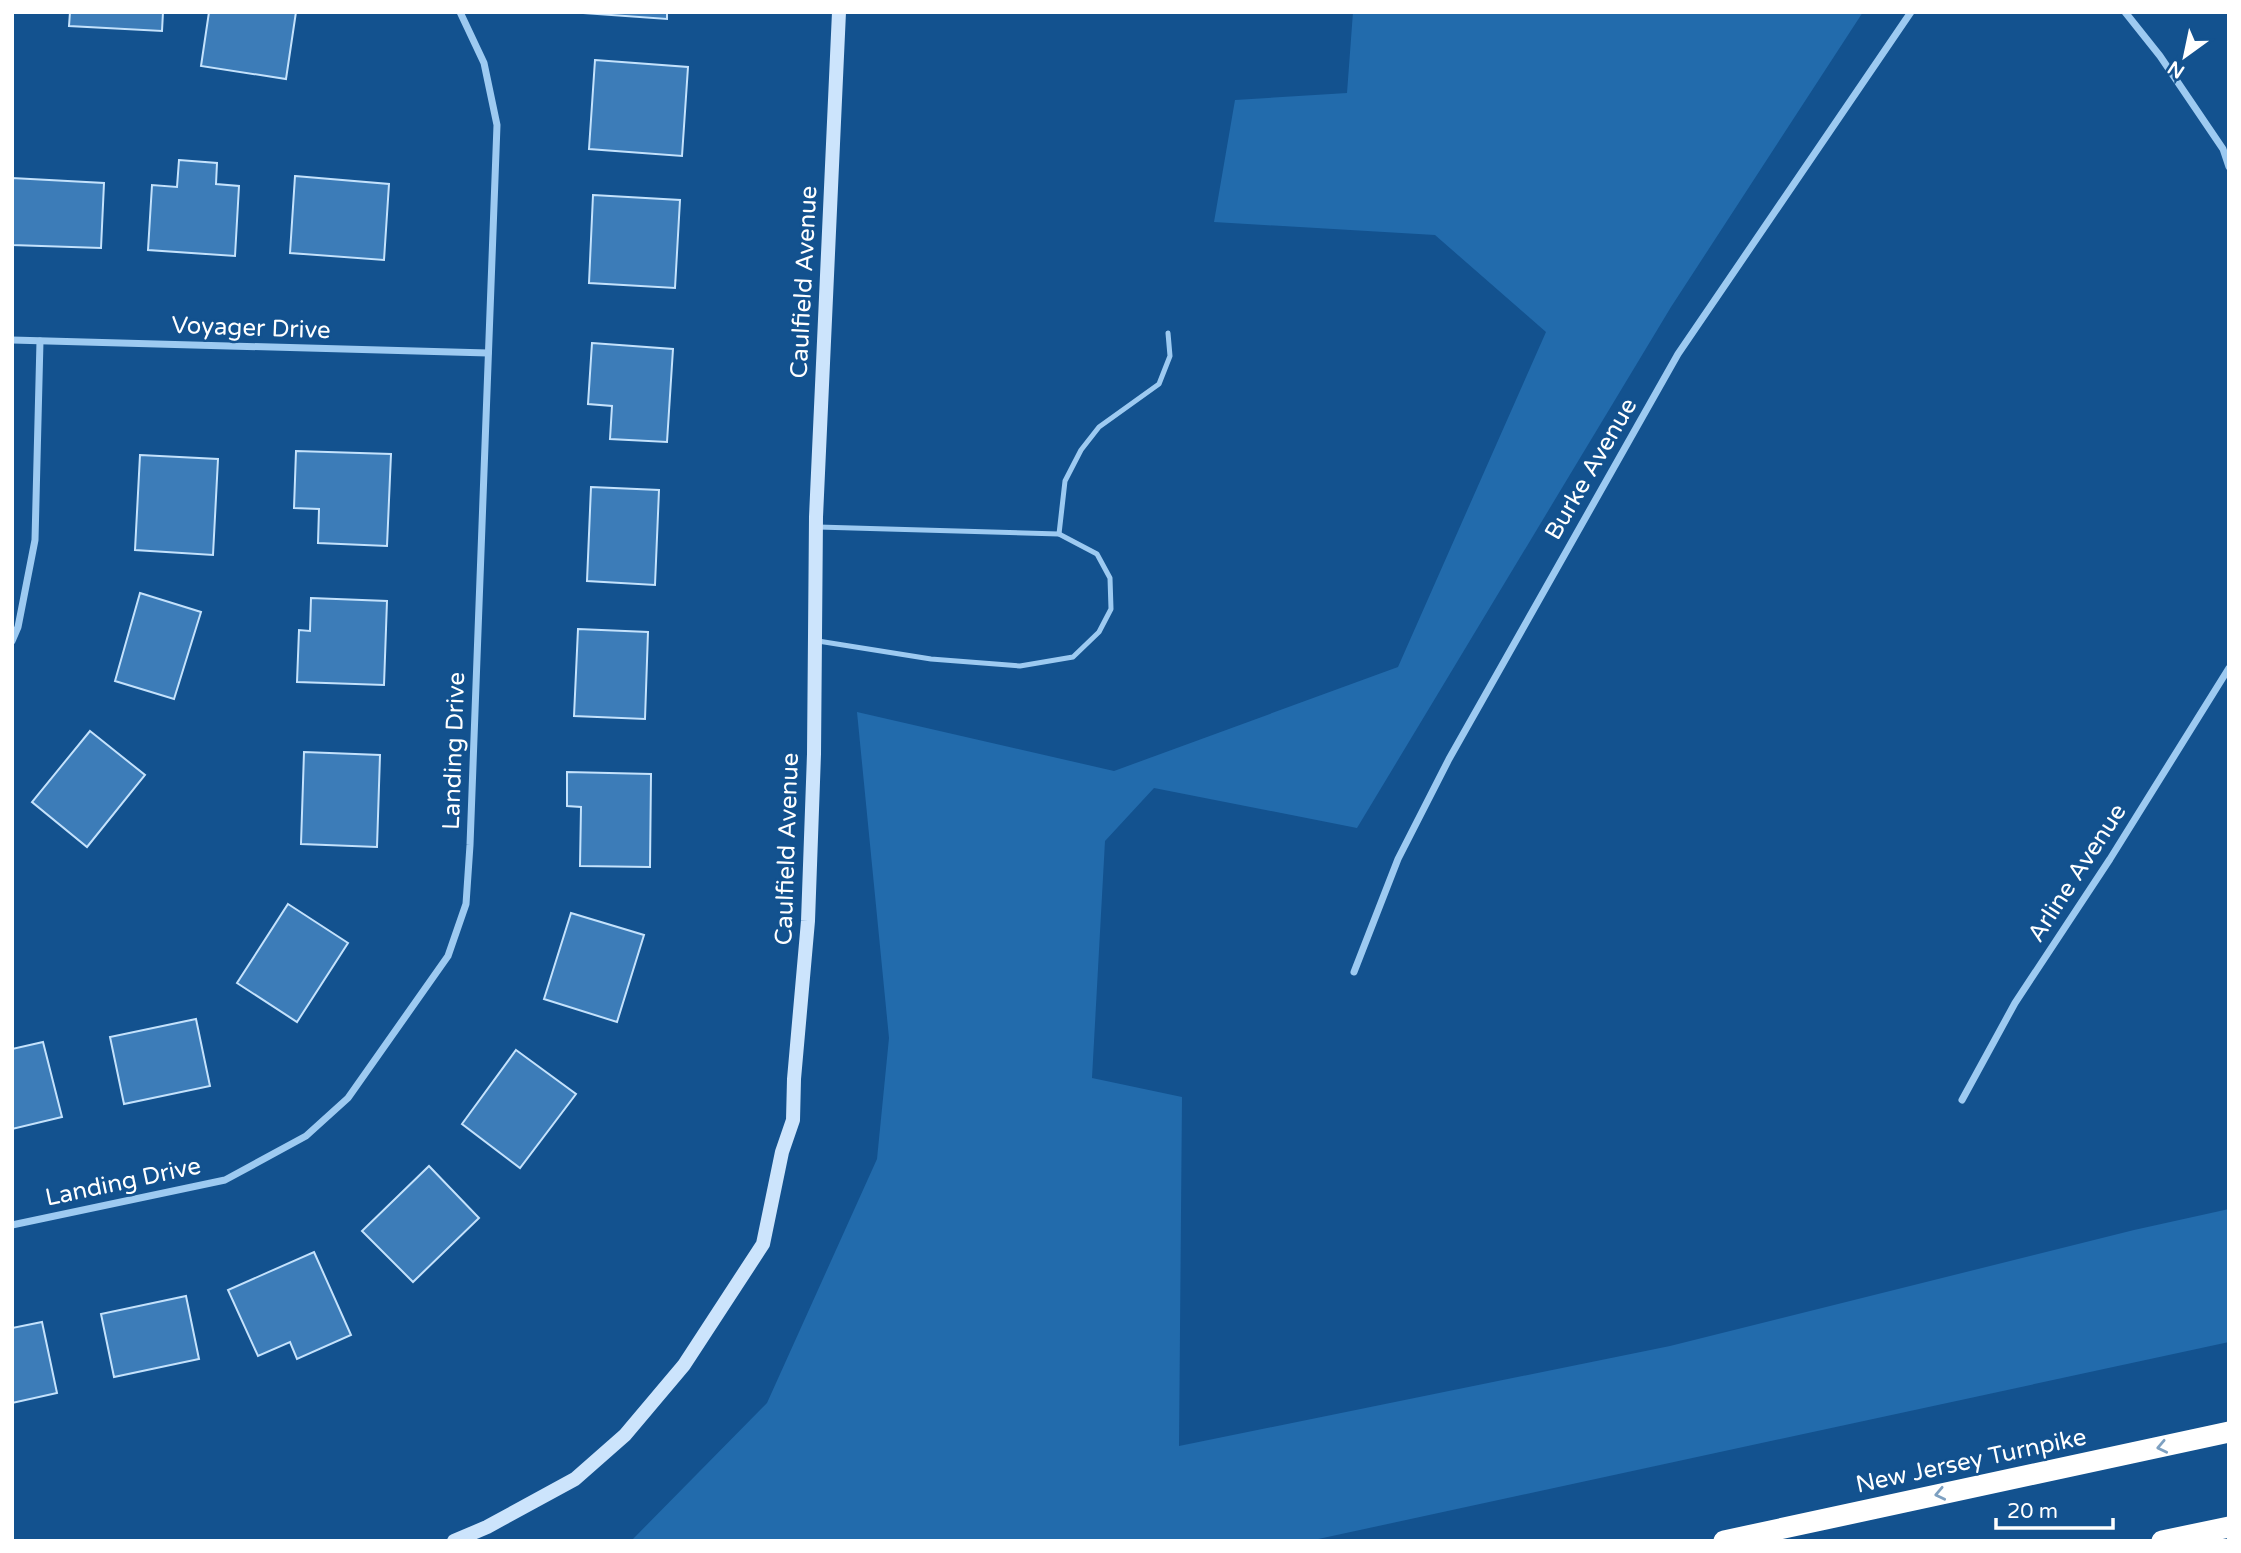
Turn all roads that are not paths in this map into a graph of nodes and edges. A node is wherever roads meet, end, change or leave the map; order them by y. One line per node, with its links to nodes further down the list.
1 (460, 12): 9 (street, Landing Drive)
2 (839, 12): 10 (street, Caulfield Avenue)
3 (1911, 12): 15 (street, Burke Avenue)
4 (2125, 12): 5 (street)
5 (2229, 167)
6 (1168, 333): 11 (lane)
7 (12, 340): 8 (street, Voyager Drive)
8 (40, 341): 9 (street, Voyager Drive); 13 (street)
9 (488, 354): 17 (street, Landing Drive)
10 (816, 527): 11 (lane); 12 (street, Caulfield Avenue)
11 (1059, 534): 12 (lane)
12 (815, 640): 20 (street, Caulfield Avenue)
13 (12, 641)
14 (2229, 668): 16 (street, Arline Avenue)
15 (1354, 972)
16 (1962, 1100)
17 (12, 1225)
18 (2229, 1432): 21 (highway, New Jersey Turnpike, one-way to 21)
19 (2229, 1527): 22 (highway)
20 (454, 1541)
21 (1724, 1541)
22 (2162, 1541)

